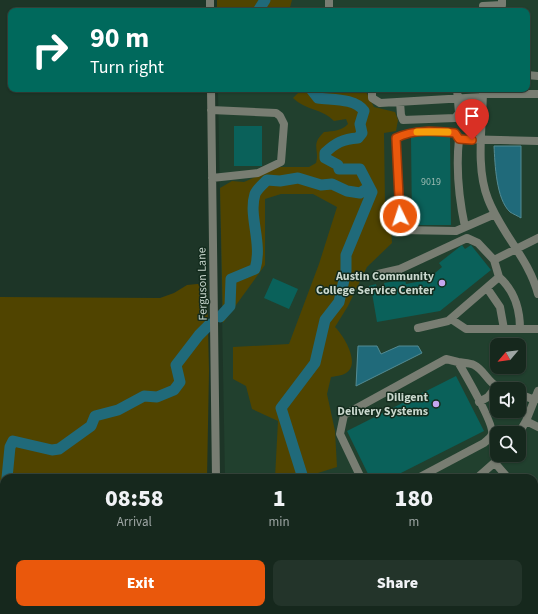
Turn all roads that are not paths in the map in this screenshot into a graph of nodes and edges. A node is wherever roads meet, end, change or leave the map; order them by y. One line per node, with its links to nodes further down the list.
1 (502, 5): 2 (street)
2 (483, 6)
3 (211, 92): 10 (street, Ferguson Lane)
4 (372, 92): 9 (street)
5 (457, 92): 8 (street)
6 (483, 94): 7 (street); 8 (street); 12 (street)
7 (538, 94)
8 (458, 99): 9 (street); 9 (street)
9 (400, 102)
10 (211, 110): 14 (street, Ferguson Lane); 14 (street)
11 (459, 139): 12 (street); 16 (street); 16 (street)
12 (482, 140): 13 (street); 15 (street)
13 (538, 141)
14 (212, 178): 40 (street, Ferguson Lane)
15 (495, 214): 16 (street); 18 (street)
16 (465, 227)
17 (538, 238): 18 (street)
18 (516, 249): 19 (street); 23 (street)
19 (494, 260): 20 (street); 21 (street)
20 (378, 274)
21 (499, 277): 22 (street); 27 (street)
22 (487, 288): 24 (street); 26 (street)
23 (538, 294)
24 (451, 319): 25 (street); 26 (street)
25 (418, 328)
26 (504, 329): 27 (street)
27 (520, 329): 28 (street)
28 (538, 329)
29 (458, 362): 30 (street); 35 (street); 41 (street)
30 (493, 382)
31 (538, 391): 34 (street)
32 (490, 396): 35 (street)
33 (526, 397): 34 (street)
34 (535, 400): 36 (street)
35 (479, 402): 42 (street)
36 (526, 421): 37 (street); 38 (street)
37 (523, 426)
38 (538, 427)
39 (495, 463): 43 (street); 44 (street)
40 (216, 474)
41 (359, 474)
42 (425, 474)
43 (482, 474)
44 (505, 474)

